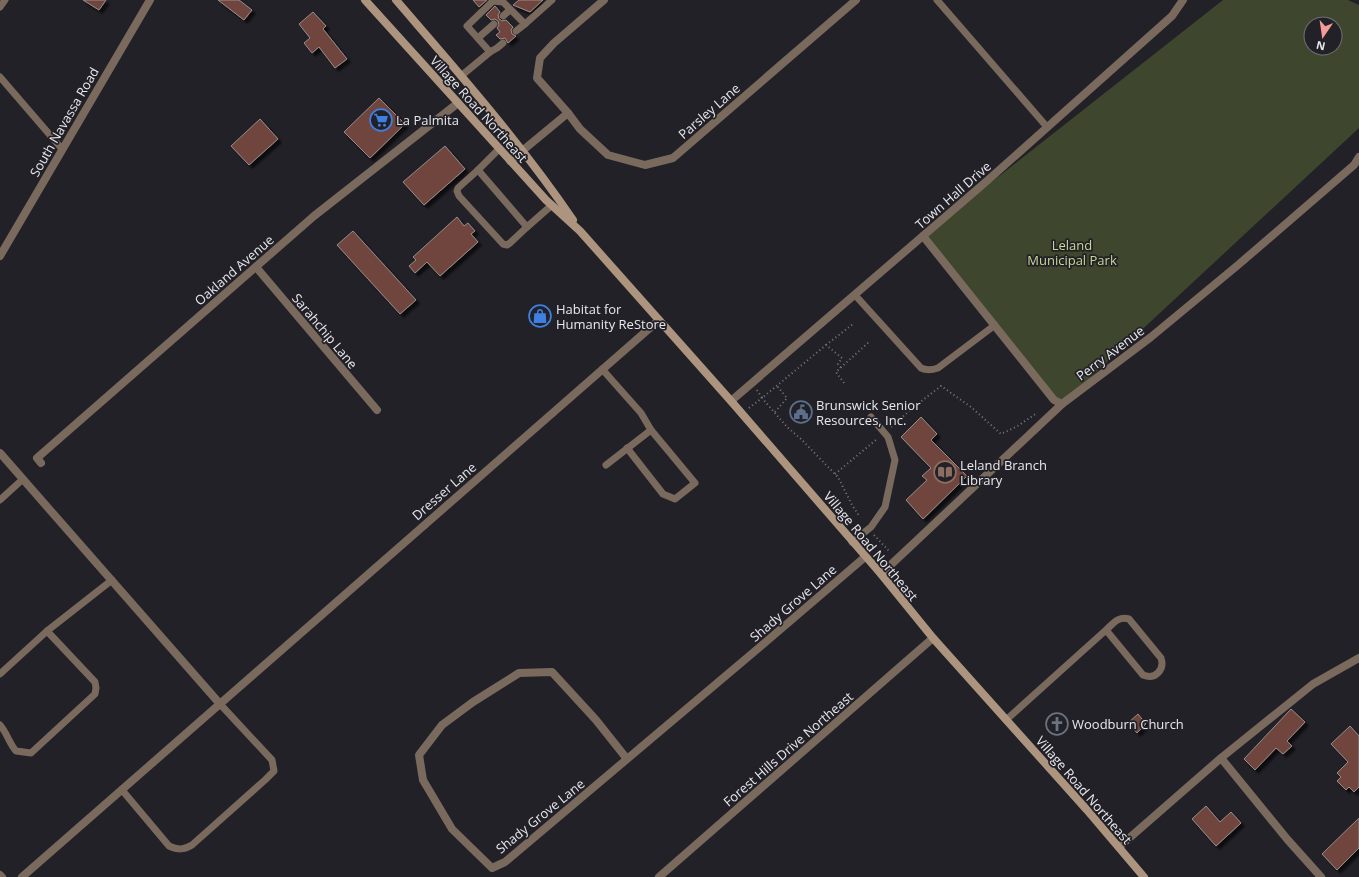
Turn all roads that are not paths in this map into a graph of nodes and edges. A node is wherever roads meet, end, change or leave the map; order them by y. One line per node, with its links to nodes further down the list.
1 (4, 0): 11 (lane)
2 (150, 0): 25 (street, South Navassa Road)
3 (365, 0): 22 (main road, Village Road Northeast)
4 (396, 0): 20 (main road, Village Road Northeast)
5 (604, 0): 23 (street, Parsley Lane)
6 (856, 0): 23 (street, Parsley Lane)
7 (937, 0): 24 (lane)
8 (1183, 0): 24 (street, Town Hall Drive)
9 (504, 1): 12 (lane); 17 (lane)
10 (548, 1): 15 (lane)
11 (0, 7)
12 (510, 10): 13 (lane); 15 (lane)
13 (503, 16)
14 (494, 24): 17 (lane)
15 (525, 24): 16 (lane)
16 (516, 31)
17 (478, 38): 19 (lane)
18 (503, 43): 19 (lane)
19 (490, 52): 20 (lane)
20 (460, 76): 27 (main road, Village Road Northeast)
21 (0, 77): 25 (lane)
22 (458, 103): 26 (main road, Village Road Northeast); 36 (street, Oakland Avenue)
23 (568, 113): 27 (street)
24 (1047, 128): 34 (street, Town Hall Drive)
25 (62, 149): 35 (street, South Navassa Road)
26 (499, 149): 29 (main road, Village Road Northeast); 30 (lane)
27 (522, 151): 29 (street); 33 (main road, Village Road Northeast)
28 (1359, 157): 42 (street, Perry Avenue)
29 (510, 161): 31 (main road, Village Road Northeast)
30 (478, 170): 32 (lane); 32 (lane)
31 (552, 206): 32 (lane); 33 (main road, Village Road Northeast)
32 (527, 227)
33 (580, 231): 38 (main road, Village Road Northeast)
34 (923, 236): 37 (street, Town Hall Drive); 39 (street)
35 (0, 256)
36 (256, 267): 43 (street, Sarahchip Lane); 48 (street, Oakland Avenue)
37 (855, 295): 39 (lane); 41 (street, Town Hall Drive)
38 (658, 320): 40 (street, Dresser Lane); 41 (main road, Village Road Northeast)
39 (994, 324): 42 (street)
40 (602, 369): 45 (lane); 61 (street, Dresser Lane)
41 (731, 401): 52 (main road, Village Road Northeast)
42 (1062, 404): 54 (street, Perry Avenue)
43 (377, 410)
44 (871, 417): 52 (lane)
45 (651, 430): 46 (lane); 46 (lane)
46 (627, 448): 49 (lane)
47 (0, 453): 50 (street)
48 (41, 463)
49 (606, 465)
50 (23, 479): 51 (lane); 55 (street)
51 (0, 500)
52 (852, 542): 53 (main road, Village Road Northeast)
53 (865, 557): 54 (main road, Village Road Northeast); 65 (street, Shady Grove Lane)
54 (881, 574): 58 (main road, Village Road Northeast)
55 (112, 580): 57 (lane); 61 (street)
56 (1106, 630): 56 (lane); 62 (lane)
57 (47, 631): 60 (lane); 63 (lane)
58 (933, 638): 62 (main road, Village Road Northeast); 69 (street, Forest Hills Drive Northeast)
59 (1359, 658): 64 (street)
60 (0, 674)
61 (220, 704): 66 (street, Dresser Lane); 66 (lane)
62 (1006, 720): 67 (main road, Village Road Northeast)
63 (0, 725)
64 (1221, 758): 67 (street); 71 (street)
65 (627, 759): 65 (street, Shady Grove Lane)
66 (122, 790): 68 (street, Dresser Lane)
67 (1119, 847): 70 (main road, Village Road Northeast)
68 (22, 877)
69 (658, 877)
70 (1144, 877)
71 (1321, 877)

